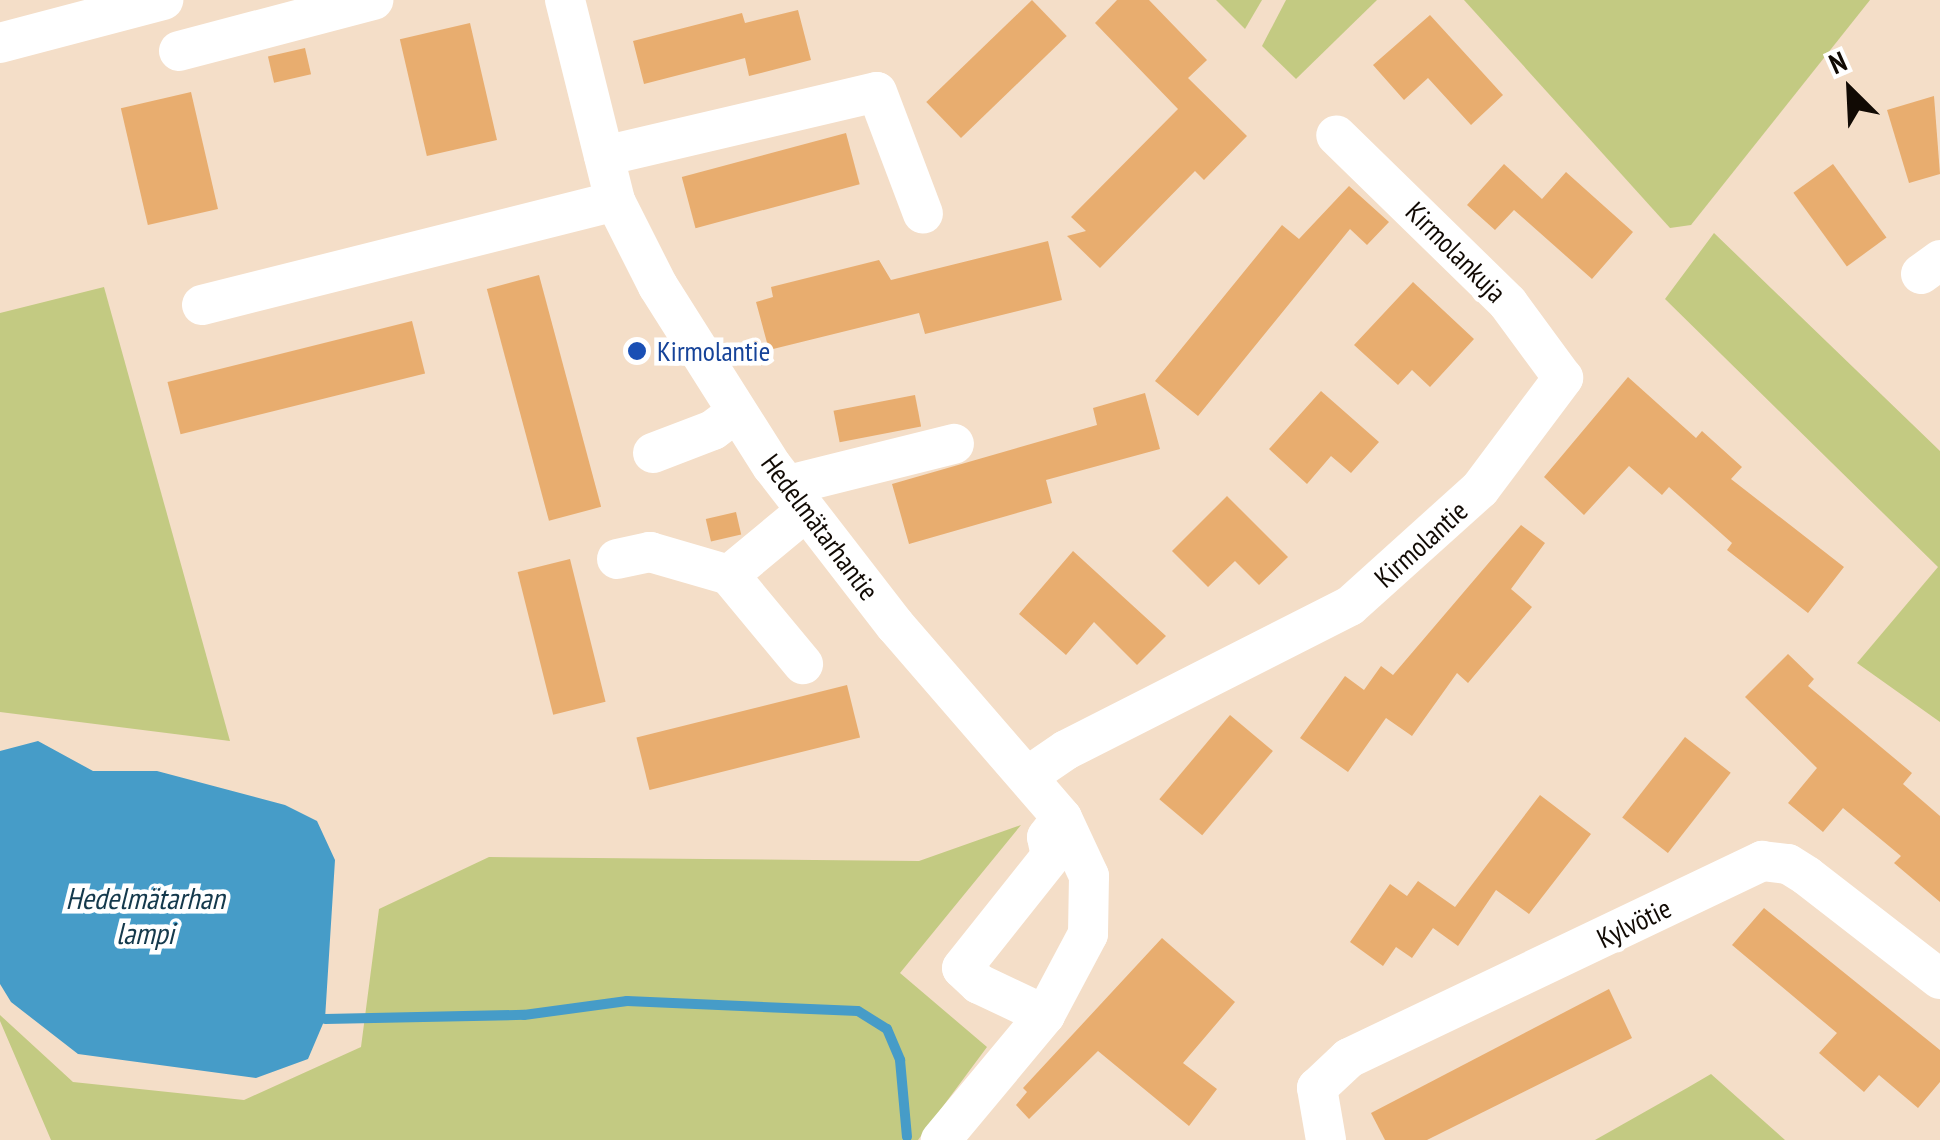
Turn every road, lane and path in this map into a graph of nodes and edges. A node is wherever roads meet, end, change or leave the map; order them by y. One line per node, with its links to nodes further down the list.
1 (163, 0): 4 (street)
2 (373, 0): 5 (street)
3 (564, 0): 7 (street, Hedelmätarhantie)
4 (0, 43)
5 (179, 52)
6 (1336, 136): 11 (street, Kirmolankuja)
7 (604, 156): 8 (street, Hedelmätarhantie); 9 (street)
8 (615, 201): 10 (street); 12 (street, Hedelmätarhantie)
9 (923, 214)
10 (202, 305)
11 (1562, 378): 19 (street, Kirmolantie)
12 (736, 412): 14 (street); 15 (street, Hedelmätarhantie)
13 (954, 444): 15 (street)
14 (654, 453)
15 (798, 498): 17 (street); 19 (street, Hedelmätarhantie)
16 (617, 559): 17 (street)
17 (729, 575): 18 (street)
18 (803, 664)
19 (1028, 776): 20 (street, Hedelmätarhantie)
20 (1062, 818): 22 (street, Hedelmätarhantie); 22 (street)
21 (1940, 979): 24 (street, Kylvötie)
22 (1045, 1015): 23 (street, Hedelmätarhantie)
23 (941, 1140)
24 (1326, 1140)

